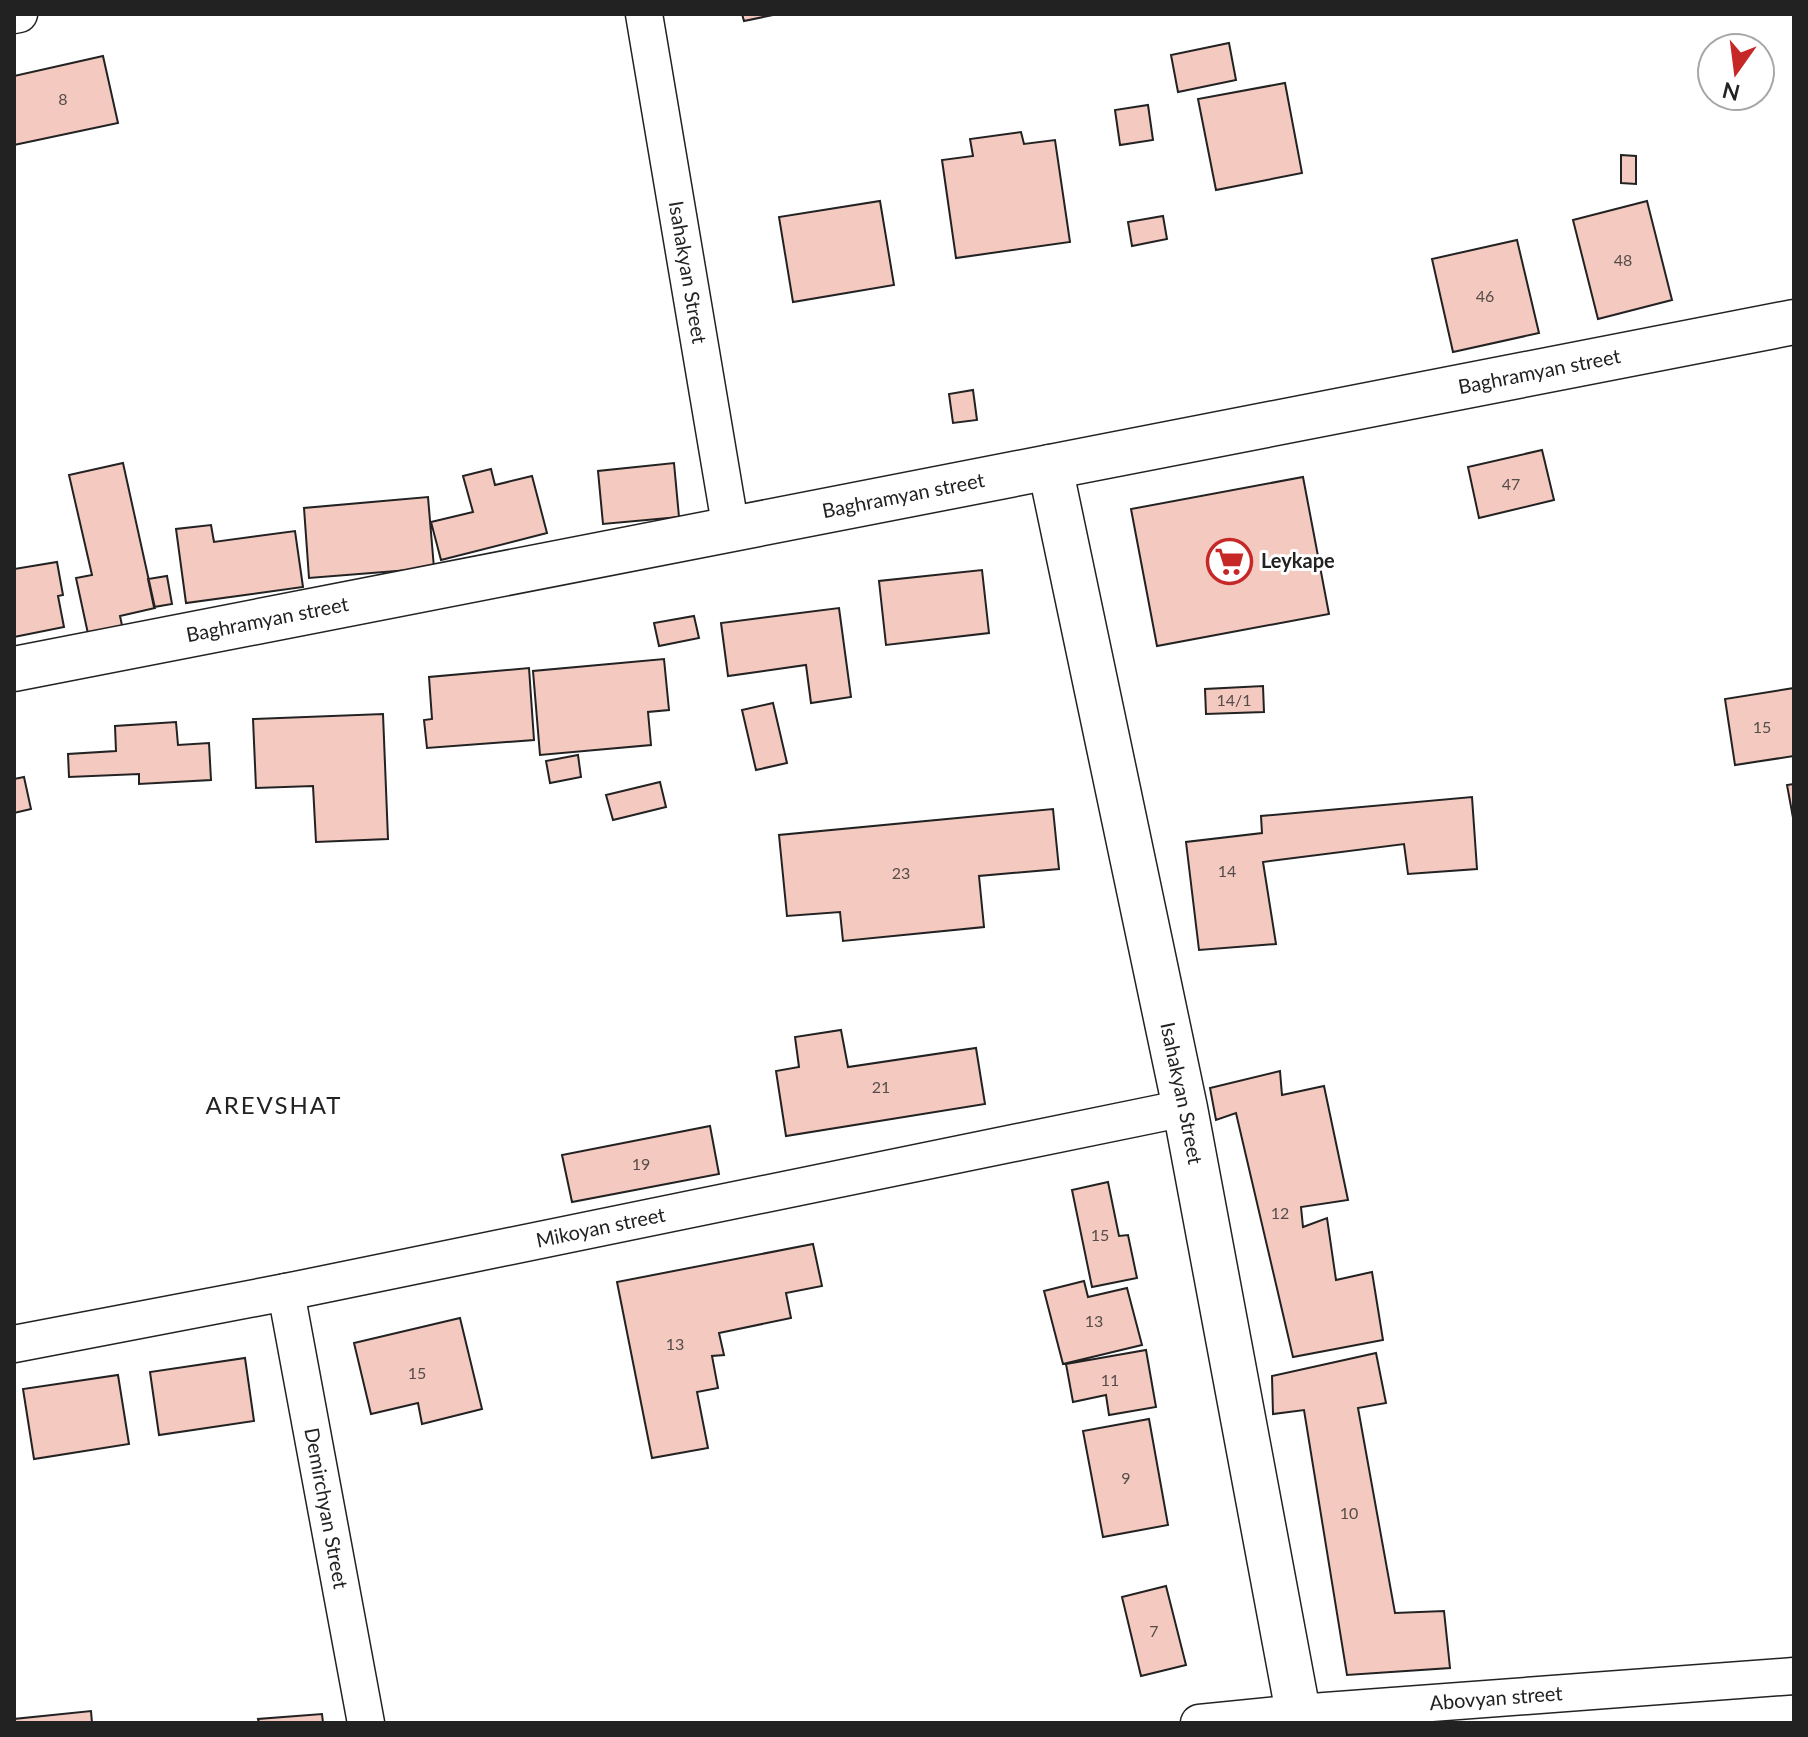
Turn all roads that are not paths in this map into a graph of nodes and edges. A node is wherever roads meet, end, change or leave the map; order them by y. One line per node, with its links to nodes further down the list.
1 (644, 14): 4 (street, Isahakyan Street)
2 (1794, 322): 3 (main road, Baghramyan street)
3 (1050, 467): 4 (main road, Baghramyan street); 6 (main road, Isahakyan Street)
4 (731, 530): 5 (main road, Baghramyan street)
5 (14, 669)
6 (1185, 1108): 7 (street, Mikoyan street); 10 (main road, Isahakyan Street)
7 (286, 1292): 8 (street, Mikoyan street); 11 (street, Demirchyan Street)
8 (14, 1344)
9 (1794, 1676): 10 (street, Abovyan street)
10 (1299, 1718): 12 (street, Abovyan street)
11 (366, 1723)
12 (1199, 1723)

